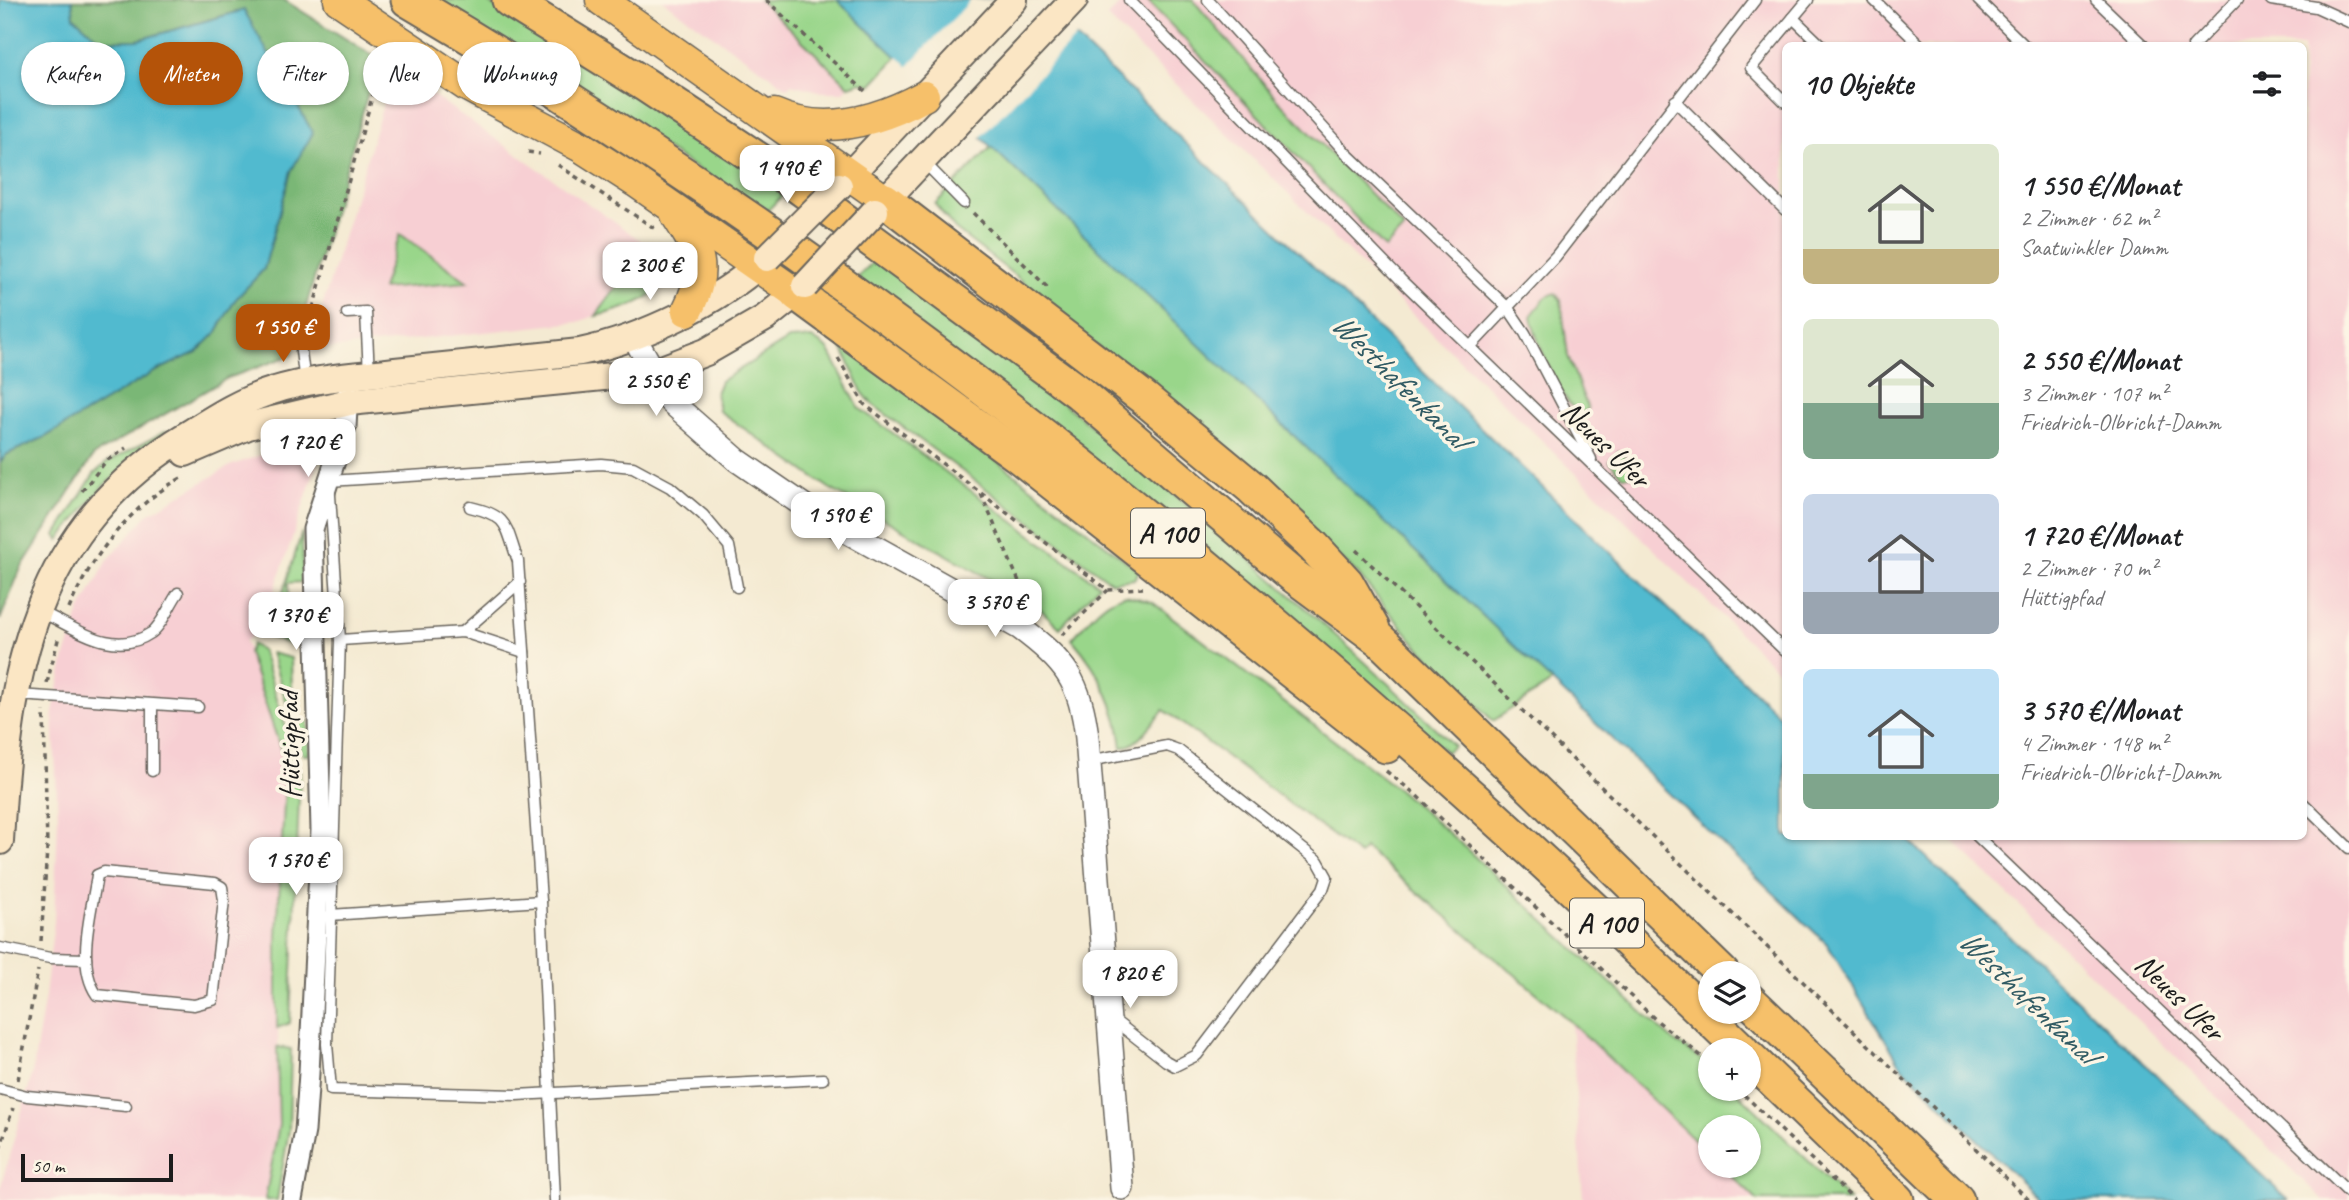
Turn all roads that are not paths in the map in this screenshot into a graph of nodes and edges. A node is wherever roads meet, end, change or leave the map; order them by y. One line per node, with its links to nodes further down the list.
1 (339, 0): 29 (main road)
2 (408, 0): 61 (highway, A 100)
3 (509, 0): 53 (highway, A 100)
4 (601, 0): 26 (main road)
5 (1014, 0): 23 (main road)
6 (1129, 0): 39 (lane, Neues Ufer)
7 (1208, 0): 35 (lane)
8 (1755, 0): 25 (lane)
9 (1808, 0): 16 (lane)
10 (1874, 0): 19 (lane)
11 (1978, 0): 20 (lane)
12 (2096, 0): 21 (lane)
13 (2237, 0): 22 (lane)
14 (2271, 0): 17 (lane)
15 (1069, 6): 27 (main road)
16 (1793, 18): 18 (lane); 24 (lane)
17 (2349, 22)
18 (1818, 42)
19 (1917, 42)
20 (2021, 42)
21 (2140, 42)
22 (2197, 42)
23 (924, 96): 26 (main road); 28 (main road)
24 (1782, 99)
25 (1675, 101): 32 (lane); 35 (lane)
26 (752, 104): 28 (main road)
27 (922, 160): 30 (lane); 31 (main road)
28 (844, 180): 31 (main road); 33 (main road, bridge)
29 (668, 203): 33 (main road); 36 (main road)
30 (964, 203)
31 (880, 206): 34 (main road, bridge); 53 (highway)
32 (1782, 207)
33 (763, 262): 34 (main road); 36 (main road)
34 (801, 290): 41 (main road); 61 (highway)
35 (1508, 308): 39 (lane); 44 (lane)
36 (687, 310): 38 (main road)
37 (347, 313): 43 (lane)
38 (634, 337): 41 (street); 43 (main road)
39 (1471, 346): 44 (lane, Neues Ufer)
40 (301, 351): 42 (lane)
41 (654, 372): 43 (main road); 59 (street)
42 (304, 383): 43 (main road); 50 (main road)
43 (355, 384): 45 (street, Hüttigpfad); 50 (main road)
44 (1596, 469): 54 (lane, Neues Ufer)
45 (329, 481): 48 (lane); 52 (lane); 81 (street, Hüttigpfad)
46 (470, 507): 47 (lane)
47 (520, 582): 51 (lane); 55 (lane)
48 (737, 587)
49 (178, 593): 50 (lane)
50 (41, 601): 56 (main road)
51 (463, 632): 52 (lane); 55 (lane)
52 (340, 640): 67 (lane)
53 (1380, 640): 70 (highway, A 100)
54 (1782, 648)
55 (524, 652): 66 (lane)
56 (14, 695): 57 (lane); 64 (main road)
57 (152, 705): 58 (lane); 60 (lane)
58 (198, 706)
59 (1089, 761): 72 (street); 72 (lane)
60 (152, 771)
61 (1471, 797): 73 (highway, A 100)
62 (2307, 807): 65 (lane)
63 (1982, 840): 80 (lane, Neues Ufer)
64 (0, 841)
65 (2349, 848)
66 (541, 901): 67 (lane); 77 (lane)
67 (330, 915): 77 (lane)
68 (0, 948): 69 (lane)
69 (86, 959): 69 (lane)
70 (1710, 961)
71 (1761, 1012): 84 (highway)
72 (1108, 1016): 79 (street)
73 (1729, 1038)
74 (1761, 1069): 83 (highway)
75 (823, 1079): 77 (lane)
76 (0, 1090): 78 (lane)
77 (548, 1094): 82 (lane)
78 (126, 1106)
79 (1122, 1188)
80 (2349, 1194)
81 (292, 1200)
82 (555, 1200)
83 (1897, 1200)
84 (1957, 1200)

